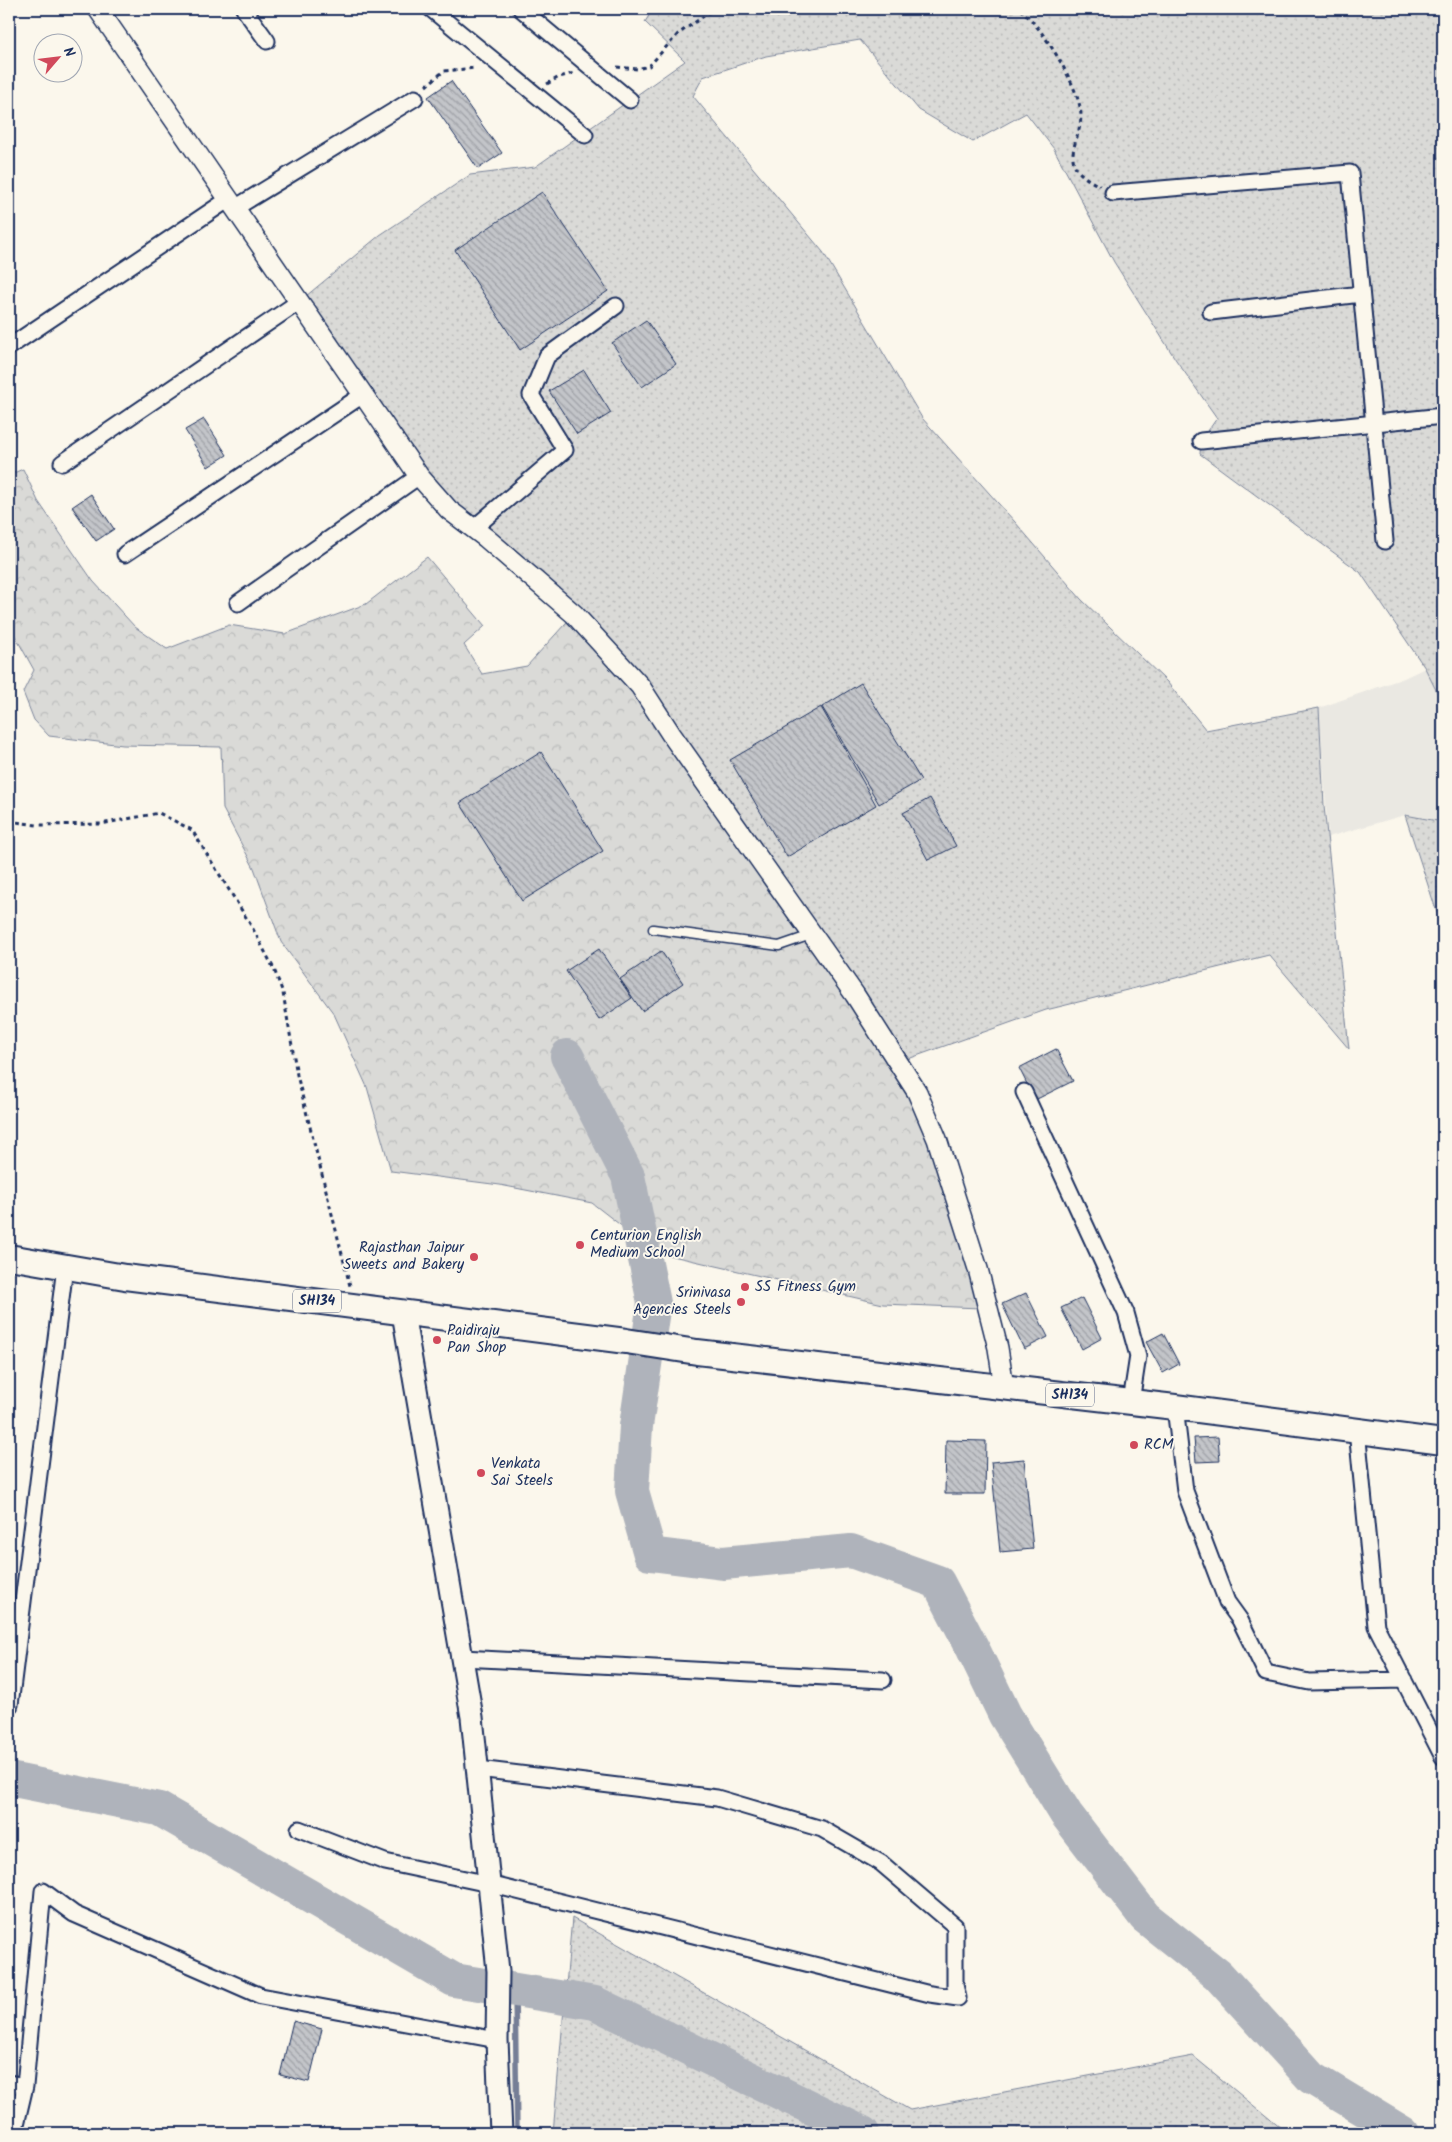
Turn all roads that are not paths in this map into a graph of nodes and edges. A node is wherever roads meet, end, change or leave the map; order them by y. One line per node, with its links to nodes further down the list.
1 (98, 9): 10 (street)
2 (244, 9): 5 (street)
3 (431, 9): 8 (street)
4 (521, 9): 7 (street)
5 (266, 41)
6 (415, 98): 10 (street)
7 (630, 100)
8 (585, 135)
9 (1113, 193): 11 (street)
10 (232, 203): 12 (street); 15 (street)
11 (1361, 294): 14 (street); 18 (street)
12 (300, 301): 16 (street); 20 (street)
13 (616, 306): 22 (street)
14 (1211, 312)
15 (9, 348)
16 (364, 394): 21 (street); 24 (street)
17 (1443, 416): 18 (street)
18 (1372, 423): 19 (street); 23 (street)
19 (1201, 441)
20 (62, 463)
21 (419, 476): 22 (street); 25 (street)
22 (474, 528): 27 (street)
23 (1385, 541)
24 (125, 554)
25 (238, 603)
26 (653, 929): 27 (lane)
27 (813, 935): 32 (street)
28 (1024, 1092): 33 (street)
29 (9, 1256): 30 (main road, SH134)
30 (65, 1267): 31 (main road, SH134); 40 (street)
31 (403, 1313): 32 (main road, SH134); 37 (main road)
32 (1004, 1387): 33 (main road, SH134)
33 (1131, 1402): 34 (main road, SH134)
34 (1175, 1408): 35 (main road, SH134); 39 (street)
35 (1357, 1430): 36 (main road, SH134); 39 (street)
36 (1443, 1442)
37 (462, 1658): 38 (street); 42 (main road)
38 (883, 1680)
39 (1404, 1680): 41 (street)
40 (10, 1705)
41 (1443, 1757)
42 (478, 1769): 44 (main road); 44 (street)
43 (299, 1829): 44 (street)
44 (489, 1884): 45 (main road)
45 (497, 2040): 47 (street); 49 (main road)
46 (9, 2083): 47 (street)
47 (25, 2086): 48 (street)
48 (14, 2133)
49 (500, 2133)

